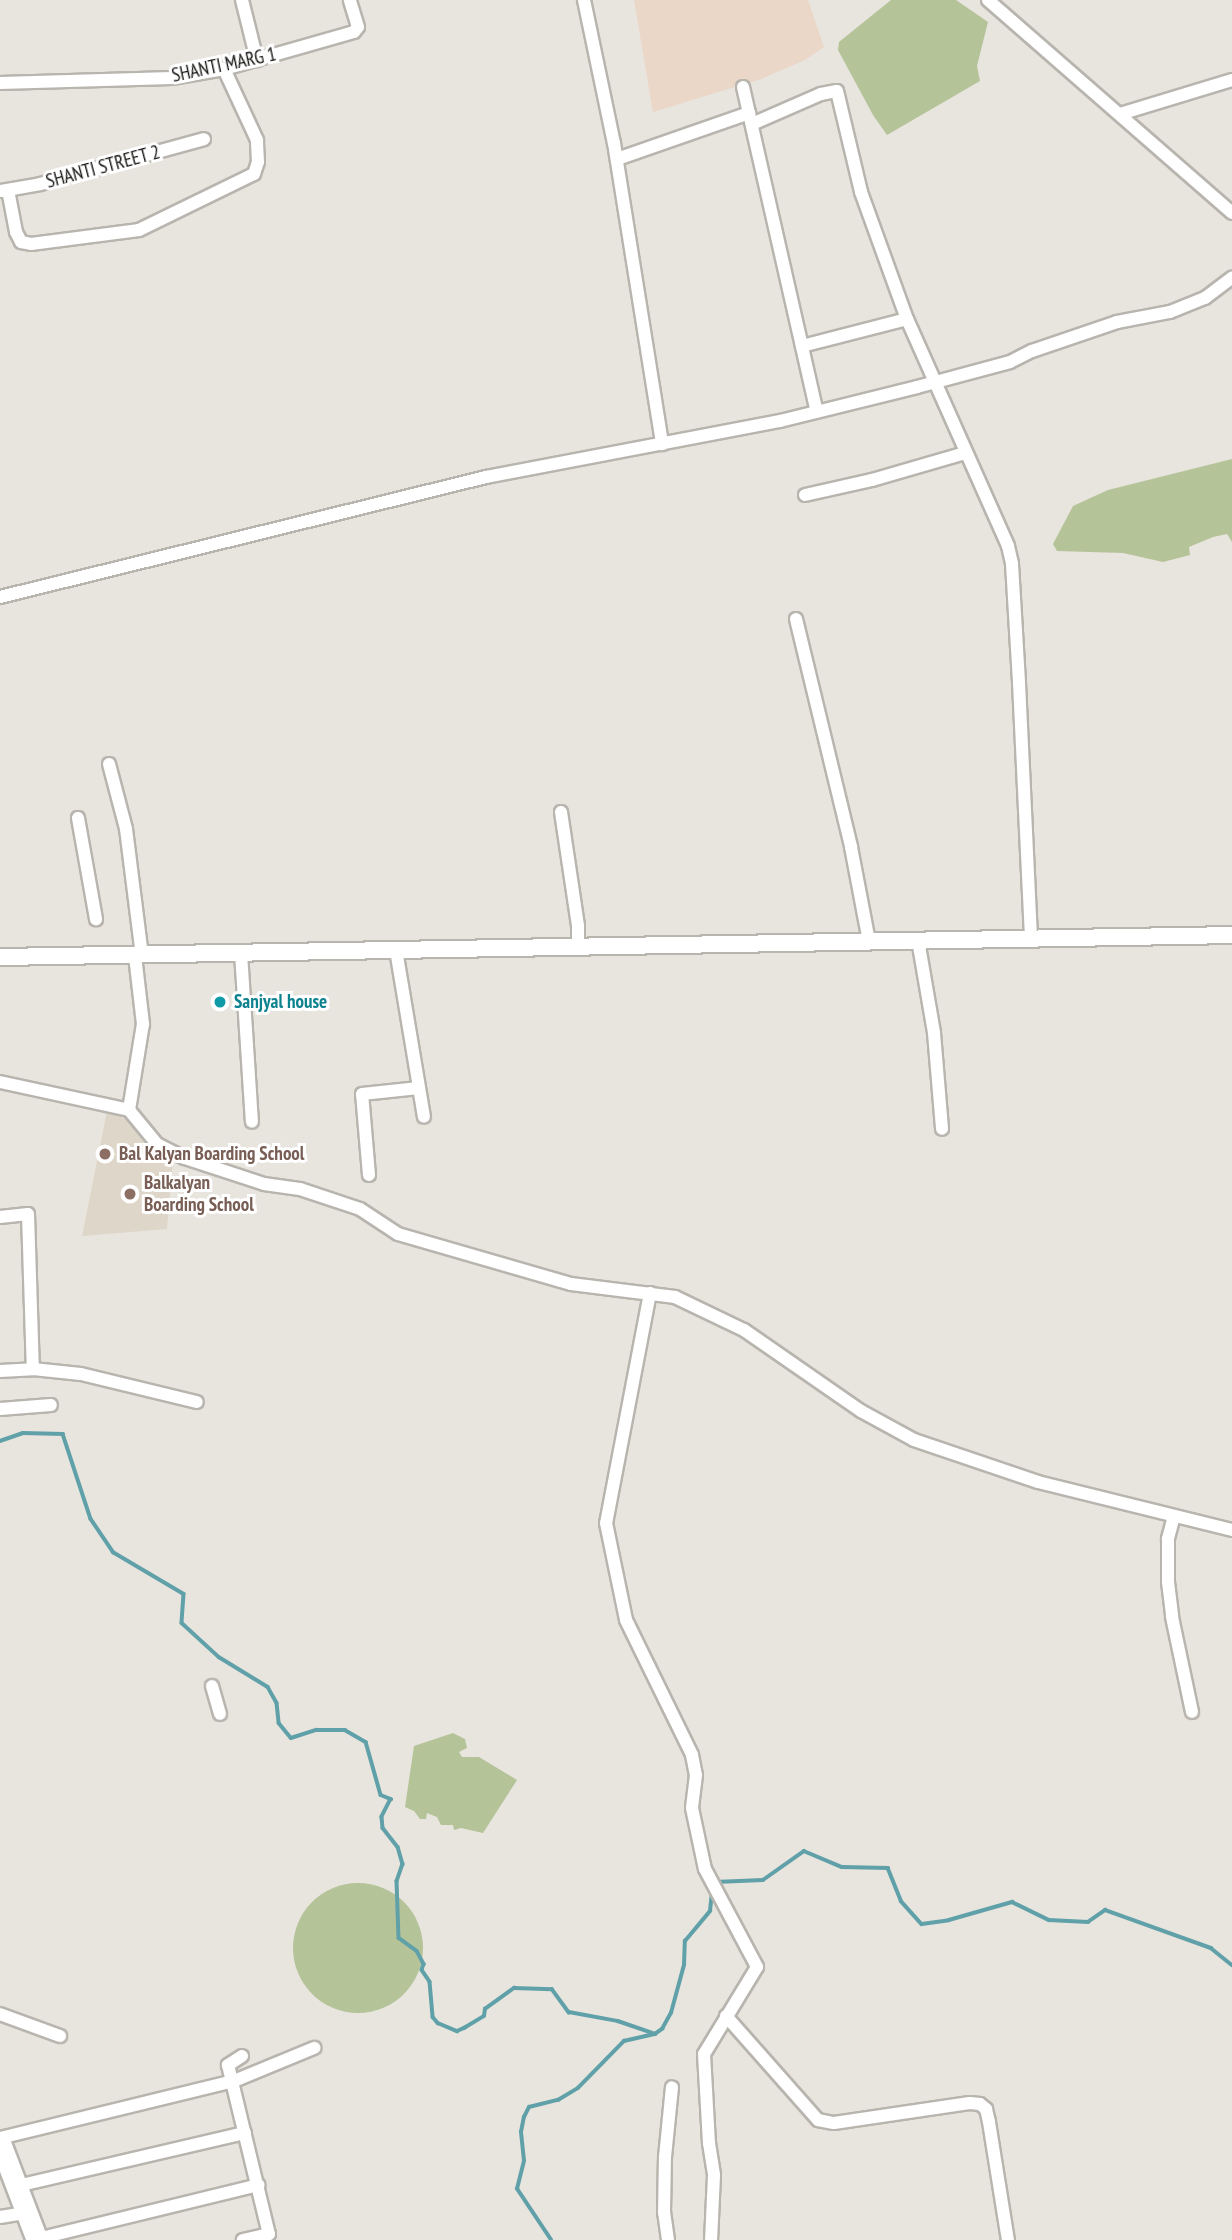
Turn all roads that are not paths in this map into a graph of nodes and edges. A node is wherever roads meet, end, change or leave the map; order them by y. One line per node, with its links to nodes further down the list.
1 (242, 0): 5 (street)
2 (350, 0): 5 (street, SHANTI MARG 1)
3 (584, 0): 13 (street)
4 (988, 0): 10 (street)
5 (257, 60): 6 (street, SHANTI MARG 1)
6 (224, 69): 8 (street, SHANTI MARG 1); 14 (street)
7 (1232, 80): 10 (street)
8 (0, 83)
9 (743, 87): 11 (street)
10 (1119, 114): 15 (street)
11 (751, 118): 13 (street); 17 (street); 18 (street)
12 (204, 139): 14 (street, SHANTI STREET 2)
13 (617, 159): 21 (street)
14 (4, 191)
15 (1232, 213)
16 (1232, 278): 19 (street)
17 (907, 319): 18 (street); 19 (street)
18 (802, 346): 20 (street)
19 (934, 382): 20 (street); 22 (street)
20 (817, 412): 21 (street)
21 (662, 444): 24 (street)
22 (965, 453): 23 (street); 31 (street)
23 (805, 495)
24 (0, 597)
25 (796, 619): 33 (street)
26 (109, 764): 37 (street)
27 (561, 812): 34 (street)
28 (78, 818): 29 (street)
29 (96, 919)
30 (1232, 935): 31 (street)
31 (1031, 938): 32 (street)
32 (918, 940): 33 (street); 44 (street)
33 (869, 941): 34 (street)
34 (578, 947): 35 (street)
35 (396, 950): 36 (street); 40 (street)
36 (241, 953): 37 (street); 43 (street)
37 (138, 956): 38 (street); 41 (street)
38 (0, 957)
39 (0, 1083): 41 (street)
40 (419, 1087): 42 (street); 45 (street)
41 (129, 1110): 47 (street)
42 (424, 1116)
43 (252, 1122)
44 (942, 1129)
45 (369, 1175)
46 (0, 1217): 48 (street)
47 (650, 1293): 53 (street); 59 (street)
48 (33, 1369): 49 (street); 50 (street)
49 (0, 1371)
50 (197, 1402)
51 (51, 1405): 52 (street)
52 (0, 1409)
53 (1174, 1516): 54 (street); 56 (street)
54 (1232, 1530)
55 (212, 1686): 57 (street)
56 (1192, 1712)
57 (220, 1714)
58 (0, 2014): 60 (street)
59 (726, 2016): 74 (street); 75 (street)
60 (60, 2036)
61 (314, 2048): 63 (street)
62 (242, 2056): 63 (street)
63 (234, 2081): 65 (street); 66 (street)
64 (672, 2087): 73 (street)
65 (245, 2133): 67 (street); 68 (street)
66 (0, 2141): 68 (highway)
67 (258, 2185): 71 (street); 72 (street)
68 (17, 2186): 69 (highway)
69 (26, 2213): 70 (street); 71 (highway)
70 (0, 2217)
71 (37, 2240)
72 (243, 2240)
73 (668, 2240)
74 (711, 2240)
75 (1008, 2240)

